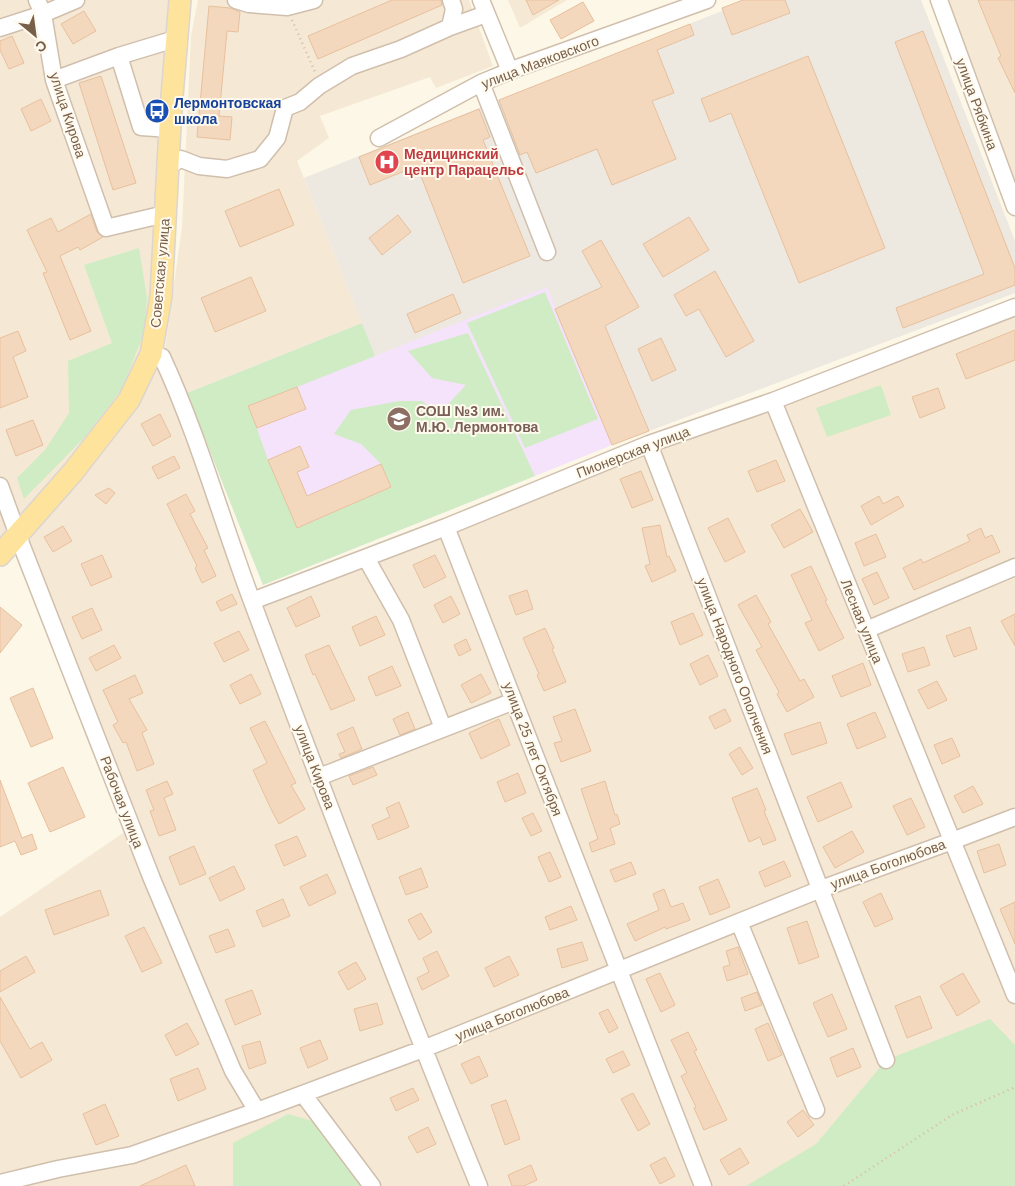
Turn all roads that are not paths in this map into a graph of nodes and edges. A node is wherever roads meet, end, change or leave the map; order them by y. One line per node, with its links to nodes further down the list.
1 (76, 0): 8 (street)
2 (180, 0): 12 (main road, Советская улица)
3 (236, 0): 4 (street)
4 (314, 0)
5 (451, 0): 10 (street)
6 (708, 0): 14 (street, улица Маяковского)
7 (940, 0): 20 (street, улица Рябкина)
8 (40, 7): 11 (street); 15 (street, улица Кирова)
9 (484, 7): 10 (street); 14 (street)
10 (450, 27): 19 (street)
11 (0, 28)
12 (176, 39): 13 (street); 17 (main road, Советская улица)
13 (119, 56): 15 (street); 17 (street)
14 (510, 71): 16 (street, улица Маяковского)
15 (54, 80): 21 (street, улица Кирова)
16 (481, 83): 18 (street, улица Маяковского); 22 (street)
17 (170, 129): 19 (main road, Советская улица)
18 (379, 138)
19 (168, 166): 21 (main road, Советская улица)
20 (1015, 207)
21 (165, 214): 24 (main road, Советская улица)
22 (547, 252)
23 (1015, 307): 25 (street, Пионерская улица)
24 (151, 354): 29 (main road, Советская улица); 33 (street, улица Кирова)
25 (773, 401): 26 (street, Пионерская улица); 34 (street, Лесная улица)
26 (649, 444): 28 (street, Пионерская улица); 40 (street, улица Народного Ополчения)
27 (0, 486): 29 (street, Рабочая улица)
28 (446, 526): 31 (street, Пионерская улица); 35 (street, улица 25 лет Октября)
29 (18, 534): 30 (main road, Советская улица); 48 (street, Рабочая улица)
30 (0, 555)
31 (366, 558): 33 (street, Пионерская улица); 36 (street)
32 (1015, 567): 34 (street)
33 (252, 601): 37 (street, улица Кирова)
34 (866, 630): 39 (street, Лесная улица)
35 (514, 701): 36 (street); 42 (street, улица 25 лет Октября)
36 (442, 728): 37 (street)
37 (319, 777): 44 (street, улица Кирова)
38 (1015, 817): 39 (street, улица Боголюбова)
39 (952, 842): 40 (street, улица Боголюбова); 43 (street, Лесная улица)
40 (820, 889): 41 (street, улица Боголюбова); 45 (street, улица Народного Ополчения)
41 (739, 922): 42 (street, улица Боголюбова); 47 (street)
42 (620, 971): 44 (street, улица Боголюбова); 52 (street, улица 25 лет Октября)
43 (1015, 995)
44 (423, 1049): 46 (street, улица Боголюбова); 51 (street, улица Кирова)
45 (886, 1060)
46 (303, 1094): 48 (street, улица Боголюбова); 50 (street)
47 (816, 1110)
48 (257, 1111): 49 (street, улица Боголюбова)
49 (0, 1184)
50 (372, 1186)
51 (479, 1186)
52 (703, 1186)

